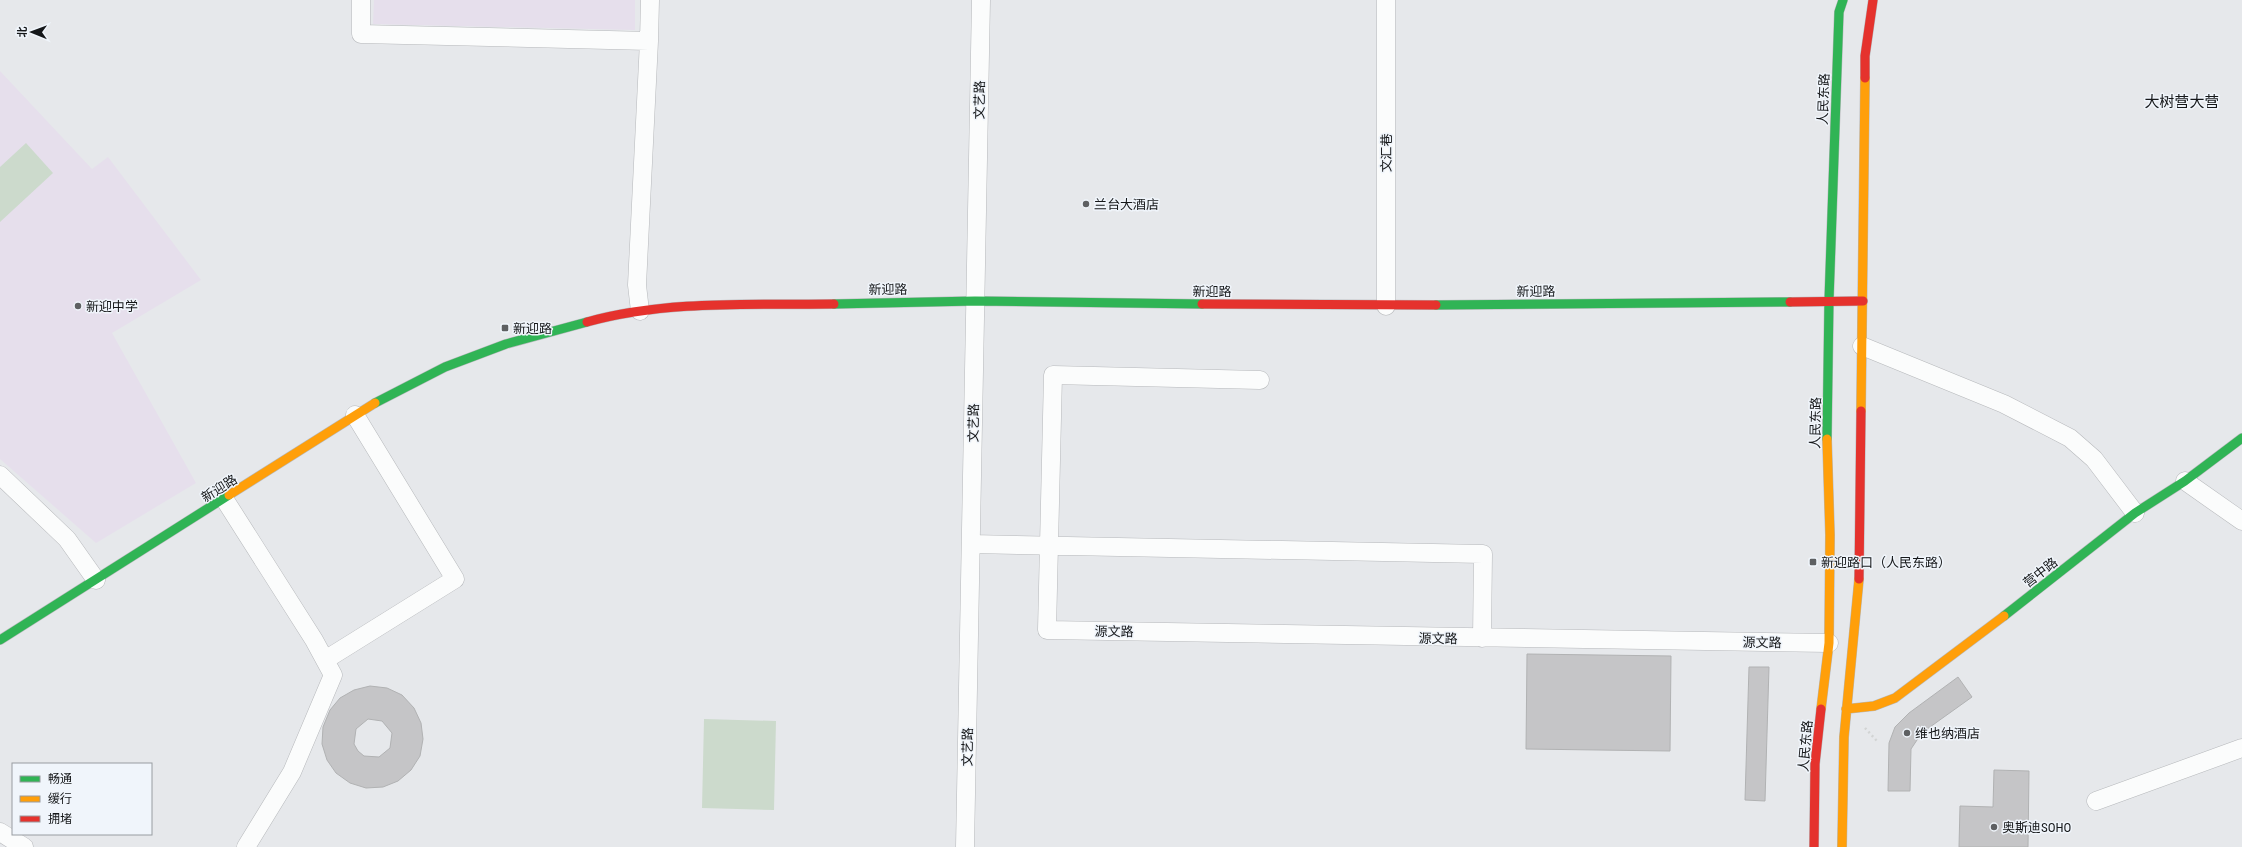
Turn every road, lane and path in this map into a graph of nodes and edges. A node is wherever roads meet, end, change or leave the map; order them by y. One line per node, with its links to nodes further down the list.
1 (361, 0): 7 (street)
2 (650, 0): 7 (street)
3 (981, 0): 9 (street, 文艺路)
4 (1386, 0): 11 (street, 文汇巷)
5 (1843, 0): 8 (street, 人民东路)
6 (1873, 0): 10 (street)
7 (649, 40): 12 (street)
8 (1829, 300): 10 (street, 新迎路); 11 (street, 新迎路); 27 (street, 人民东路)
9 (975, 301): 11 (street, 新迎路); 12 (street, 新迎路); 22 (street, 文艺路)
10 (1863, 301): 13 (street)
11 (1386, 306)
12 (640, 311): 15 (street, 新迎路)
13 (1862, 346): 20 (street); 29 (street)
14 (1260, 380): 23 (street)
15 (355, 415): 19 (street, 新迎路); 28 (street)
16 (2242, 438): 18 (street, 营中路)
17 (0, 475): 24 (street)
18 (2185, 481): 20 (street, 营中路); 21 (street)
19 (224, 500): 24 (street, 新迎路); 28 (street)
20 (2135, 513): 29 (street, 营中路)
21 (2242, 521)
22 (971, 544): 23 (street); 35 (street, 文艺路)
23 (1049, 546): 25 (street); 25 (street, 源文路)
24 (96, 580): 26 (street, 新迎路)
25 (1482, 638): 27 (street, 源文路)
26 (0, 640)
27 (1829, 643): 36 (street, 人民东路)
28 (324, 660): 34 (street)
29 (1846, 709): 37 (street)
30 (2242, 748): 31 (street)
31 (2096, 800)
32 (0, 832): 33 (street)
33 (24, 847)
34 (246, 847)
35 (965, 847)
36 (1814, 847)
37 (1842, 847)

